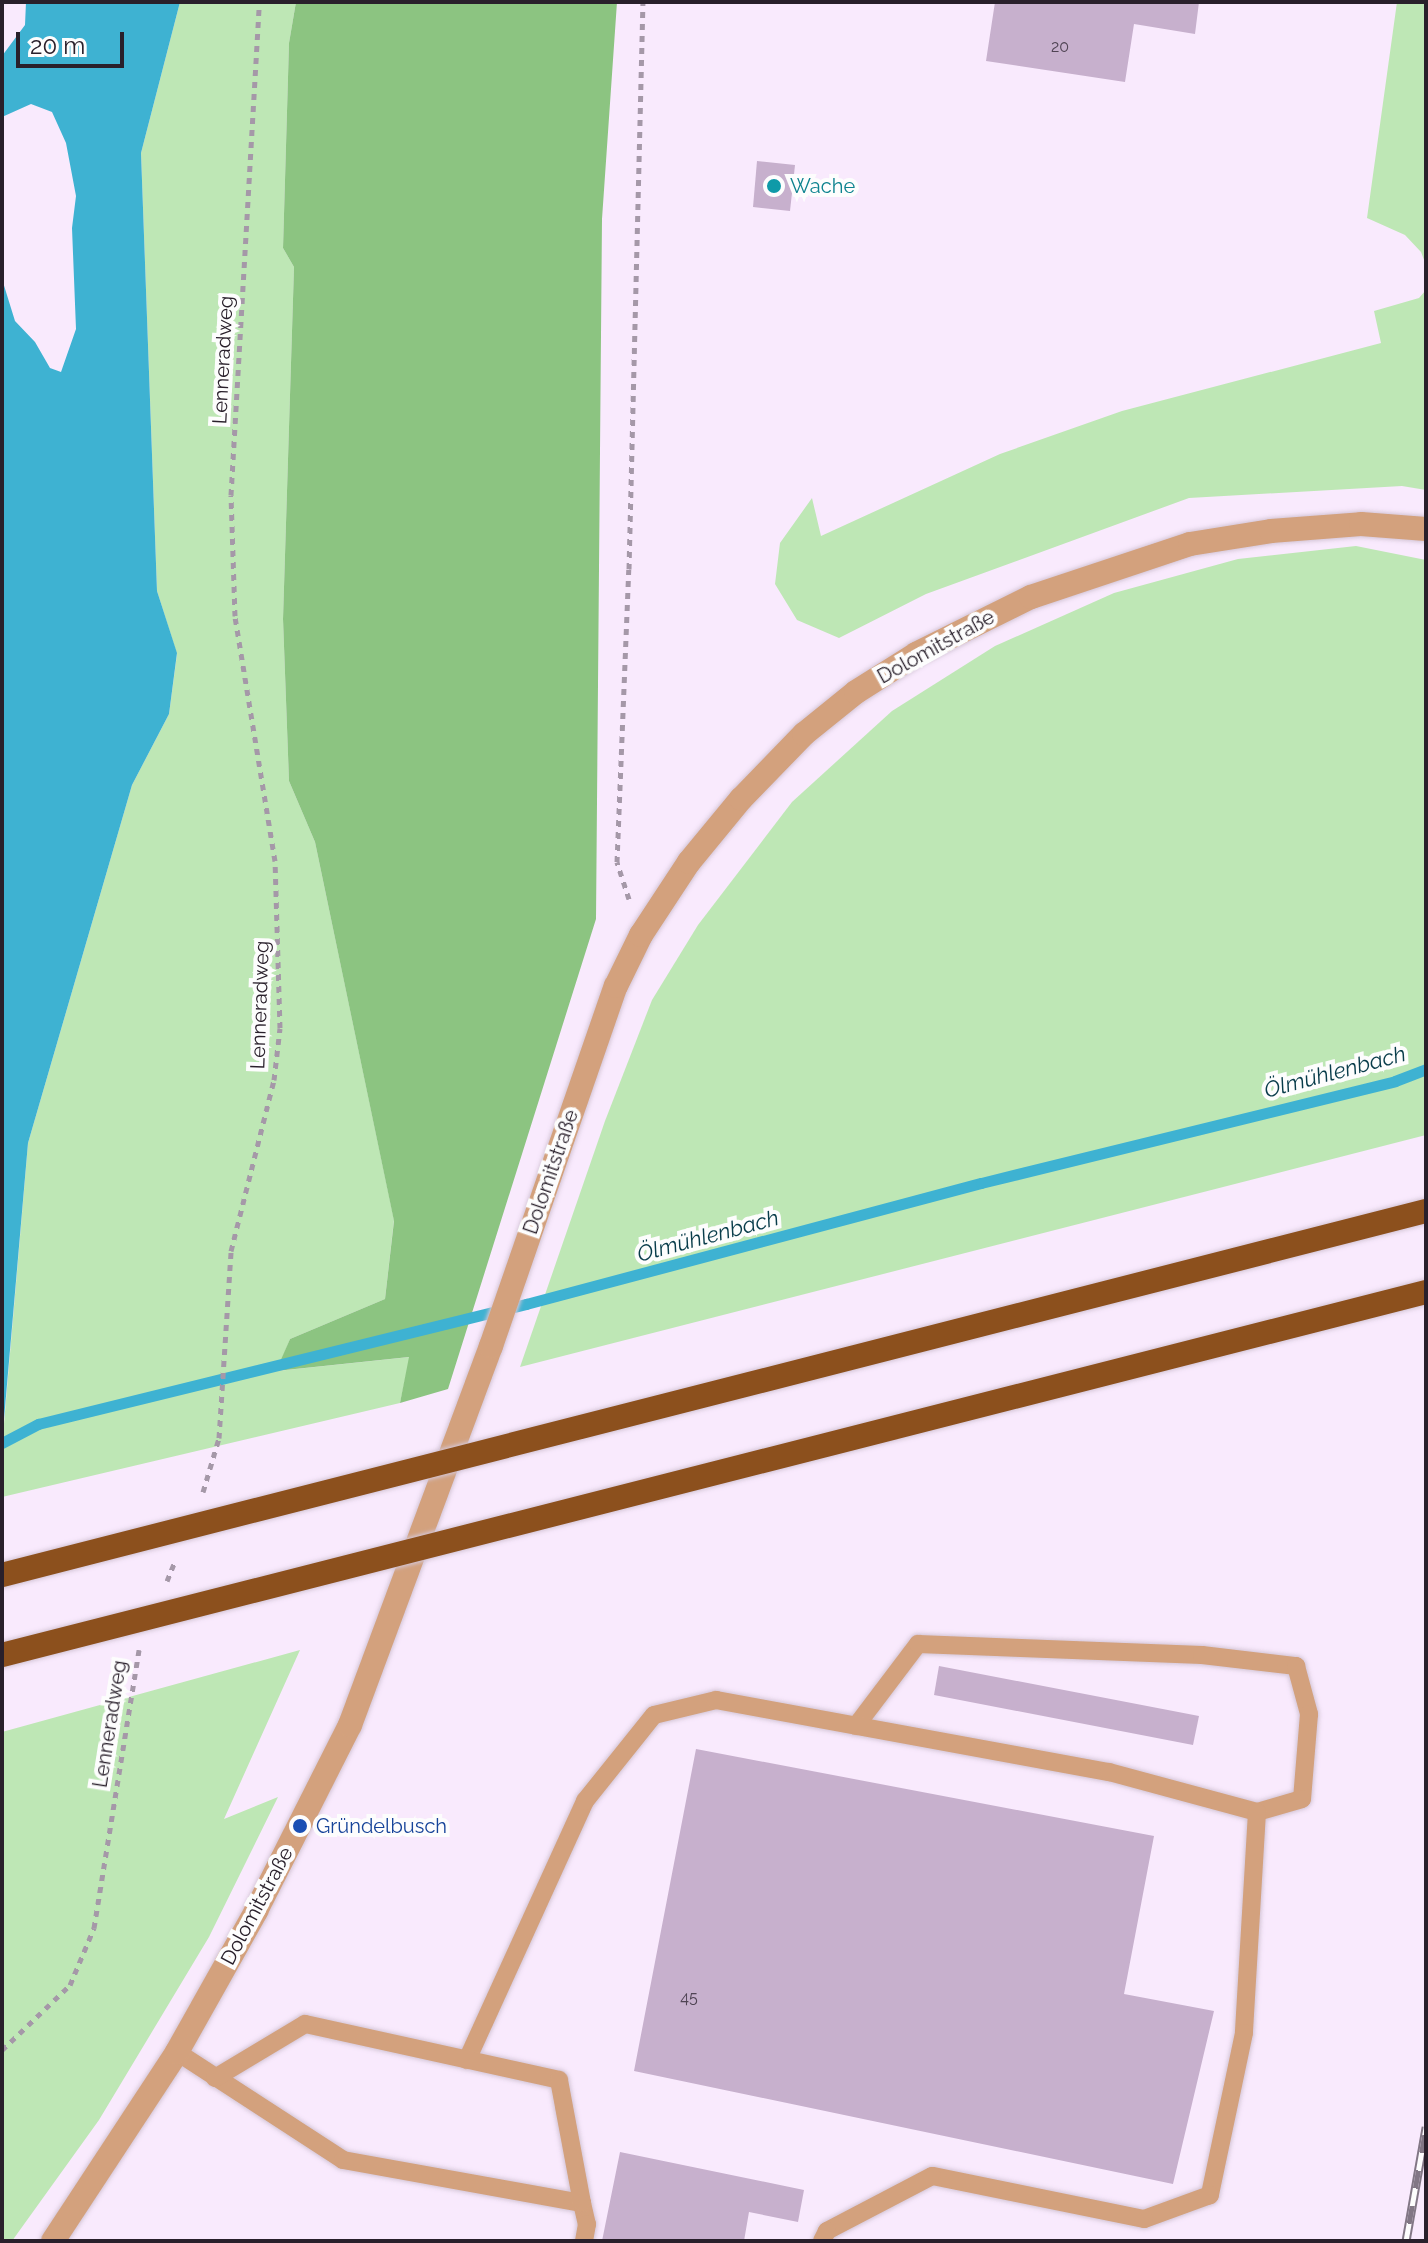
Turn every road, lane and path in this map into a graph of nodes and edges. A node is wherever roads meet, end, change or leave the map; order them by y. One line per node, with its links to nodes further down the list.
1 (259, 2): 7 (path, Lenneradweg)
2 (643, 2): 4 (path)
3 (1426, 529): 4 (street, Dolomitstraße)
4 (641, 935): 16 (street, Dolomitstraße)
5 (1426, 1211): 9 (highway, bridge)
6 (1426, 1292): 12 (highway, bridge)
7 (197, 1505)
8 (180, 1548): 10 (path)
9 (2, 1575)
10 (163, 1590)
11 (140, 1647): 15 (path, Lenneradweg)
12 (2, 1655)
13 (856, 1726): 14 (lane); 14 (lane); 17 (lane)
14 (1257, 1812): 22 (lane)
15 (2, 2050)
16 (177, 2052): 18 (lane); 20 (street, Dolomitstraße)
17 (467, 2060): 18 (lane); 19 (lane)
18 (215, 2078): 19 (lane)
19 (582, 2203): 21 (lane)
20 (53, 2241)
21 (584, 2241)
22 (822, 2241)

